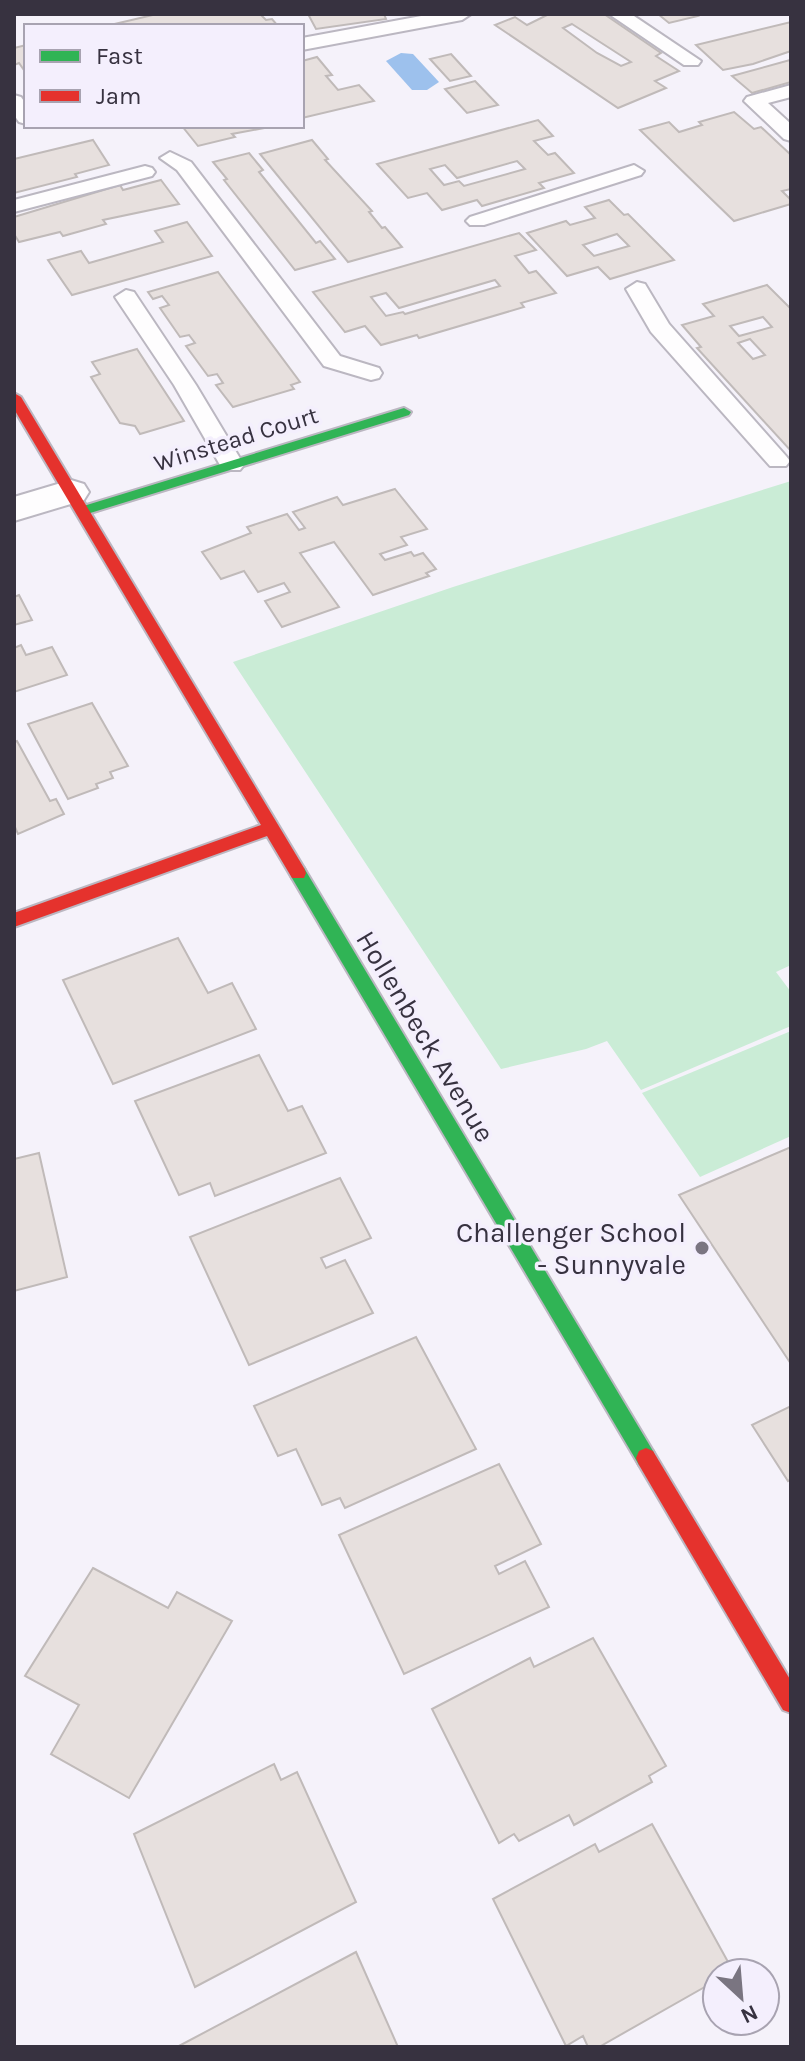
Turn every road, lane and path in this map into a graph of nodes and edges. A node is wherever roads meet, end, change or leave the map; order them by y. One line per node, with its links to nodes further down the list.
1 (462, 14): 3 (lane)
2 (618, 14): 4 (lane)
3 (304, 44)
4 (691, 61)
5 (791, 91): 6 (lane)
6 (791, 135)
7 (170, 158): 14 (lane)
8 (634, 171): 11 (lane)
9 (145, 172): 10 (lane)
10 (14, 206)
11 (477, 221)
12 (637, 289): 17 (lane)
13 (126, 297): 18 (lane)
14 (371, 373)
15 (14, 397): 19 (street, Hollenbeck Avenue)
16 (404, 412): 18 (street, Winstead Court)
17 (778, 461)
18 (232, 465): 19 (street, Winstead Court)
19 (76, 501): 20 (street); 21 (street, Hollenbeck Avenue)
20 (14, 509)
21 (269, 829): 22 (street); 23 (street, Hollenbeck Avenue)
22 (14, 920)
23 (791, 1702)

